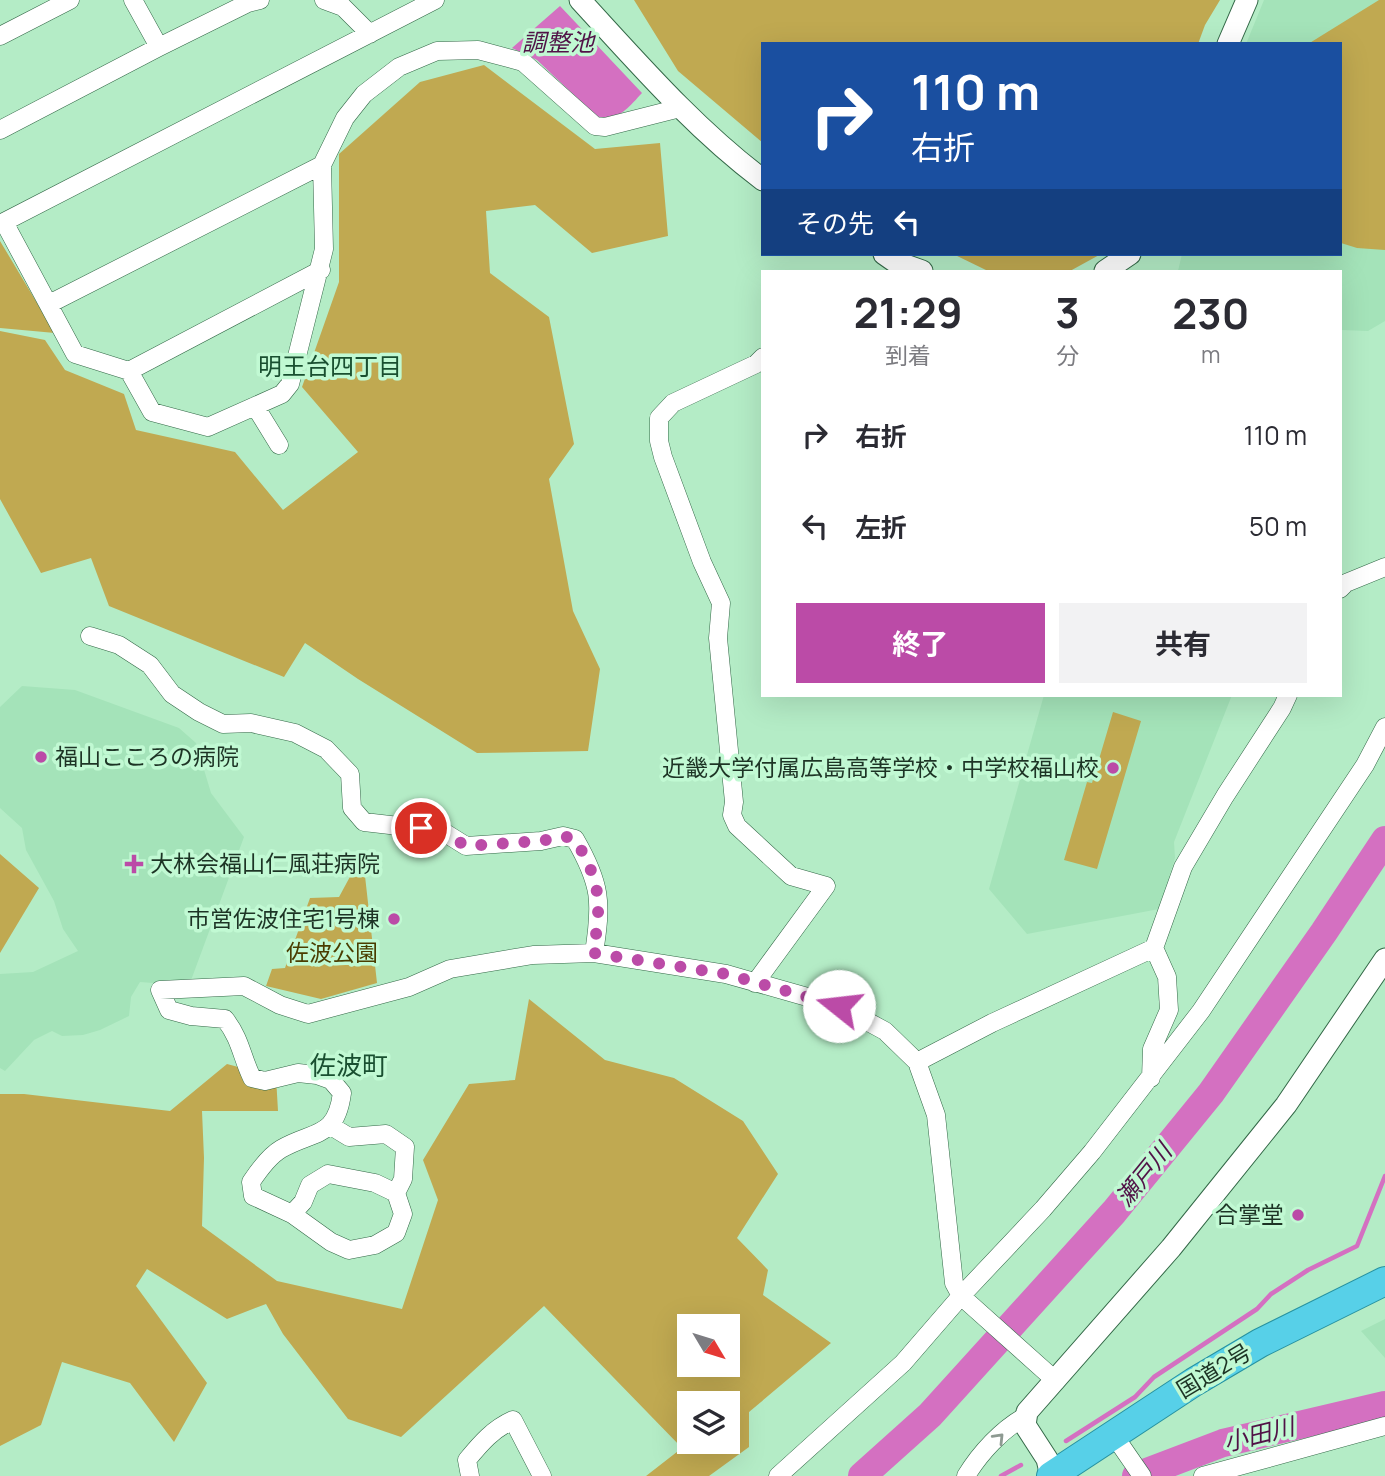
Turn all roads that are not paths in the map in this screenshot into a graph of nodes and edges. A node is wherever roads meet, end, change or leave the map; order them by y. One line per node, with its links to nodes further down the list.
1 (71, 0): 9 (street)
2 (133, 0): 11 (street)
3 (260, 0): 11 (street)
4 (324, 0): 8 (street)
5 (435, 0): 8 (street)
6 (580, 0): 12 (street)
7 (1247, 0): 10 (street)
8 (370, 34): 16 (street)
9 (0, 36)
10 (1229, 42)
11 (159, 47): 13 (street)
12 (680, 108): 14 (street); 15 (street)
13 (0, 130)
14 (322, 165): 19 (street); 22 (street)
15 (761, 178)
16 (2, 223): 22 (street)
17 (888, 256): 20 (street)
18 (1127, 256): 21 (street)
19 (321, 270): 24 (street); 25 (street)
20 (917, 270)
21 (1106, 270)
22 (49, 304): 24 (street)
23 (761, 359): 35 (street)
24 (129, 371): 25 (street)
25 (255, 406): 26 (street)
26 (279, 445)
27 (1385, 567): 28 (street)
28 (1342, 587)
29 (90, 636): 33 (street)
30 (1287, 697): 32 (street)
31 (1385, 727): 37 (street)
32 (1154, 948): 36 (street); 37 (street)
33 (593, 953): 35 (street); 38 (street)
34 (1385, 959): 44 (street)
35 (755, 983): 36 (street)
36 (917, 1062): 42 (street)
37 (1151, 1078): 42 (street)
38 (331, 1126): 39 (street); 40 (street)
39 (396, 1193): 40 (street); 40 (street)
40 (292, 1214)
41 (1385, 1281): 47 (highway, 国道2号)
42 (964, 1298): 44 (street); 51 (street)
43 (1385, 1301): 47 (highway, 国道2号)
44 (1050, 1375): 45 (street)
45 (1026, 1416): 48 (street, one-way to 45); 52 (street)
46 (1385, 1426): 54 (street)
47 (1128, 1456): 52 (highway, 国道2号); 53 (highway, 国道2号)
48 (970, 1469)
49 (470, 1476): 50 (street)
50 (542, 1476)
51 (778, 1476)
52 (1051, 1476)
53 (1082, 1476)
54 (1203, 1476)

